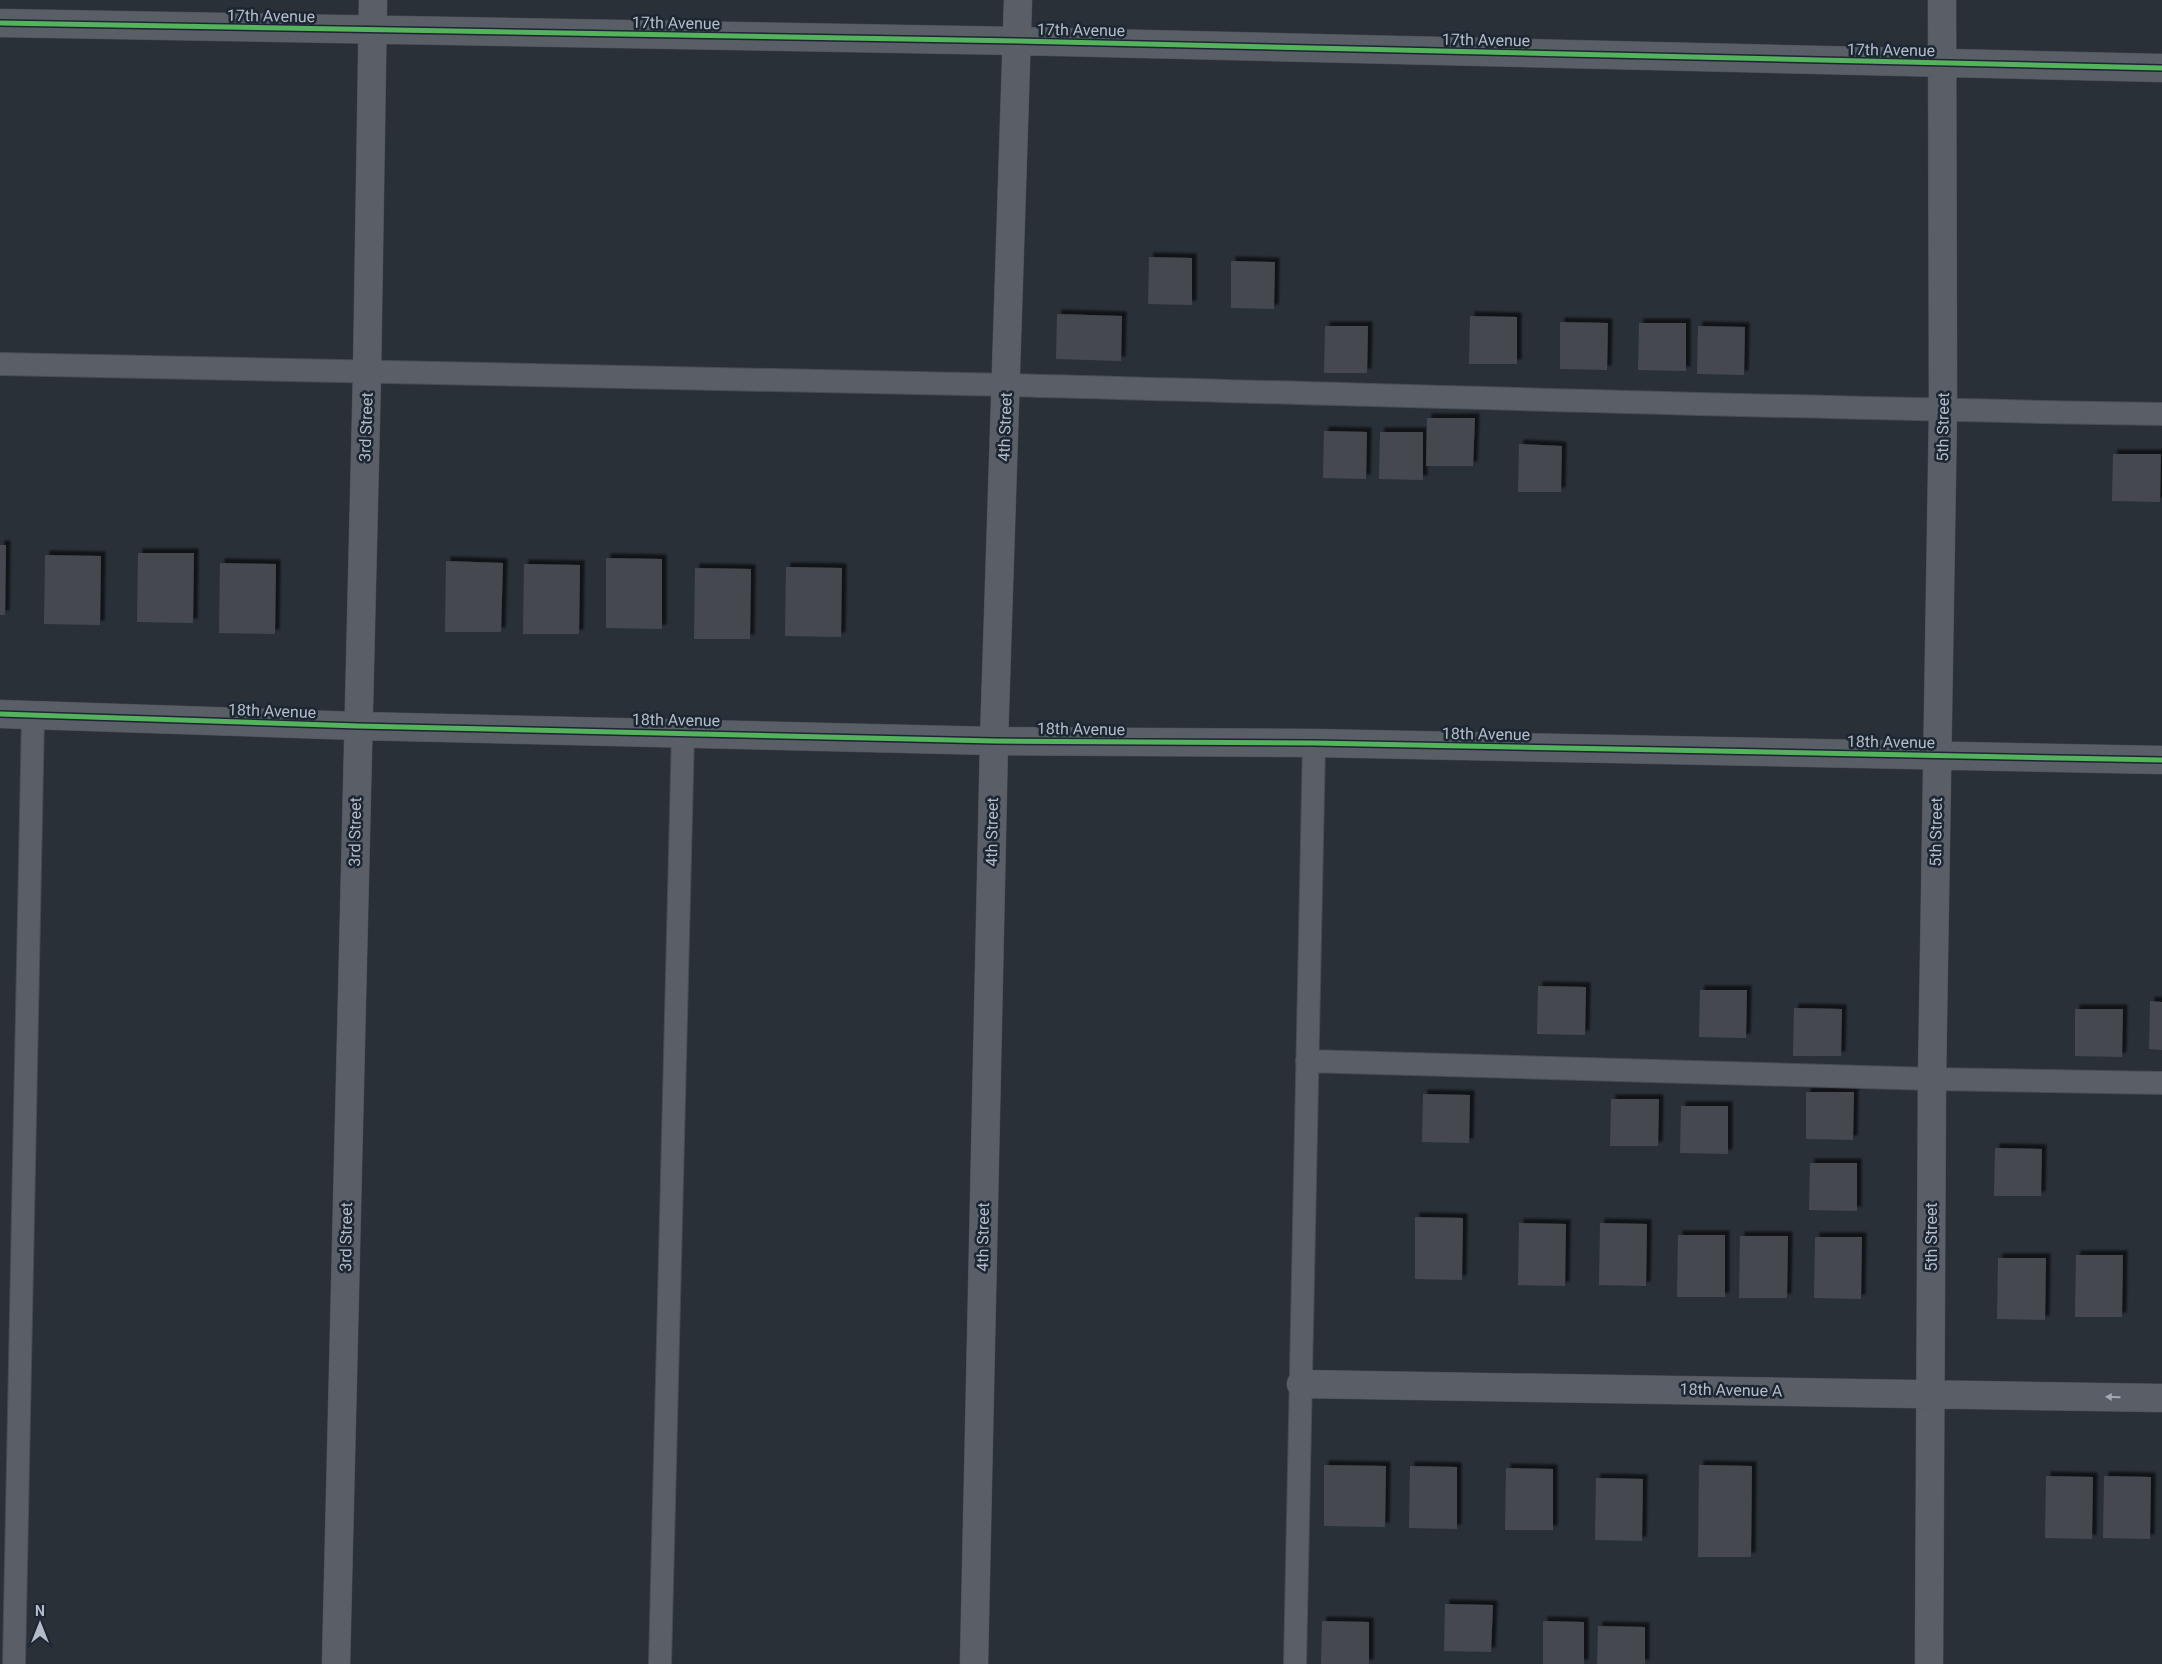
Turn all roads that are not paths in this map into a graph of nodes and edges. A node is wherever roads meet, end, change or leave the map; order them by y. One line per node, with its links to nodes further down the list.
1 (373, 0): 5 (street, 3rd Street)
2 (1018, 0): 6 (street, 4th Street)
3 (1942, 0): 7 (street, 5th Street)
4 (0, 24): 5 (street, 17th Avenue)
5 (372, 31): 6 (street, 17th Avenue); 10 (street, 3rd Street)
6 (1018, 41): 7 (street, 17th Avenue); 11 (street, 4th Street)
7 (1942, 64): 8 (street, 17th Avenue); 12 (street, 5th Street)
8 (2162, 68)
9 (0, 364): 10 (lane)
10 (367, 374): 11 (lane); 16 (street, 3rd Street)
11 (1006, 385): 12 (lane); 18 (street, 4th Street)
12 (1943, 411): 13 (lane); 20 (street, 5th Street)
13 (2162, 414)
14 (0, 714): 15 (street, 18th Avenue)
15 (34, 714): 16 (street, 18th Avenue); 28 (lane)
16 (358, 726): 17 (street, 18th Avenue); 29 (street, 3rd Street)
17 (683, 733): 18 (street, 18th Avenue); 30 (lane)
18 (994, 740): 19 (street, 18th Avenue); 31 (street, 4th Street)
19 (1314, 743): 20 (street, 18th Avenue); 22 (lane)
20 (1937, 755): 21 (street, 18th Avenue); 23 (street, 5th Street)
21 (2162, 760)
22 (1307, 1061): 23 (lane); 25 (lane)
23 (1932, 1079): 24 (lane); 26 (street, 5th Street)
24 (2162, 1083)
25 (1300, 1384): 26 (street, 18th Avenue A); 32 (lane)
26 (1931, 1393): 27 (street, 18th Avenue A, one-way to 26); 33 (street, 5th Street)
27 (2162, 1398)
28 (14, 1664)
29 (336, 1664)
30 (660, 1664)
31 (974, 1664)
32 (1295, 1664)
33 (1929, 1664)

